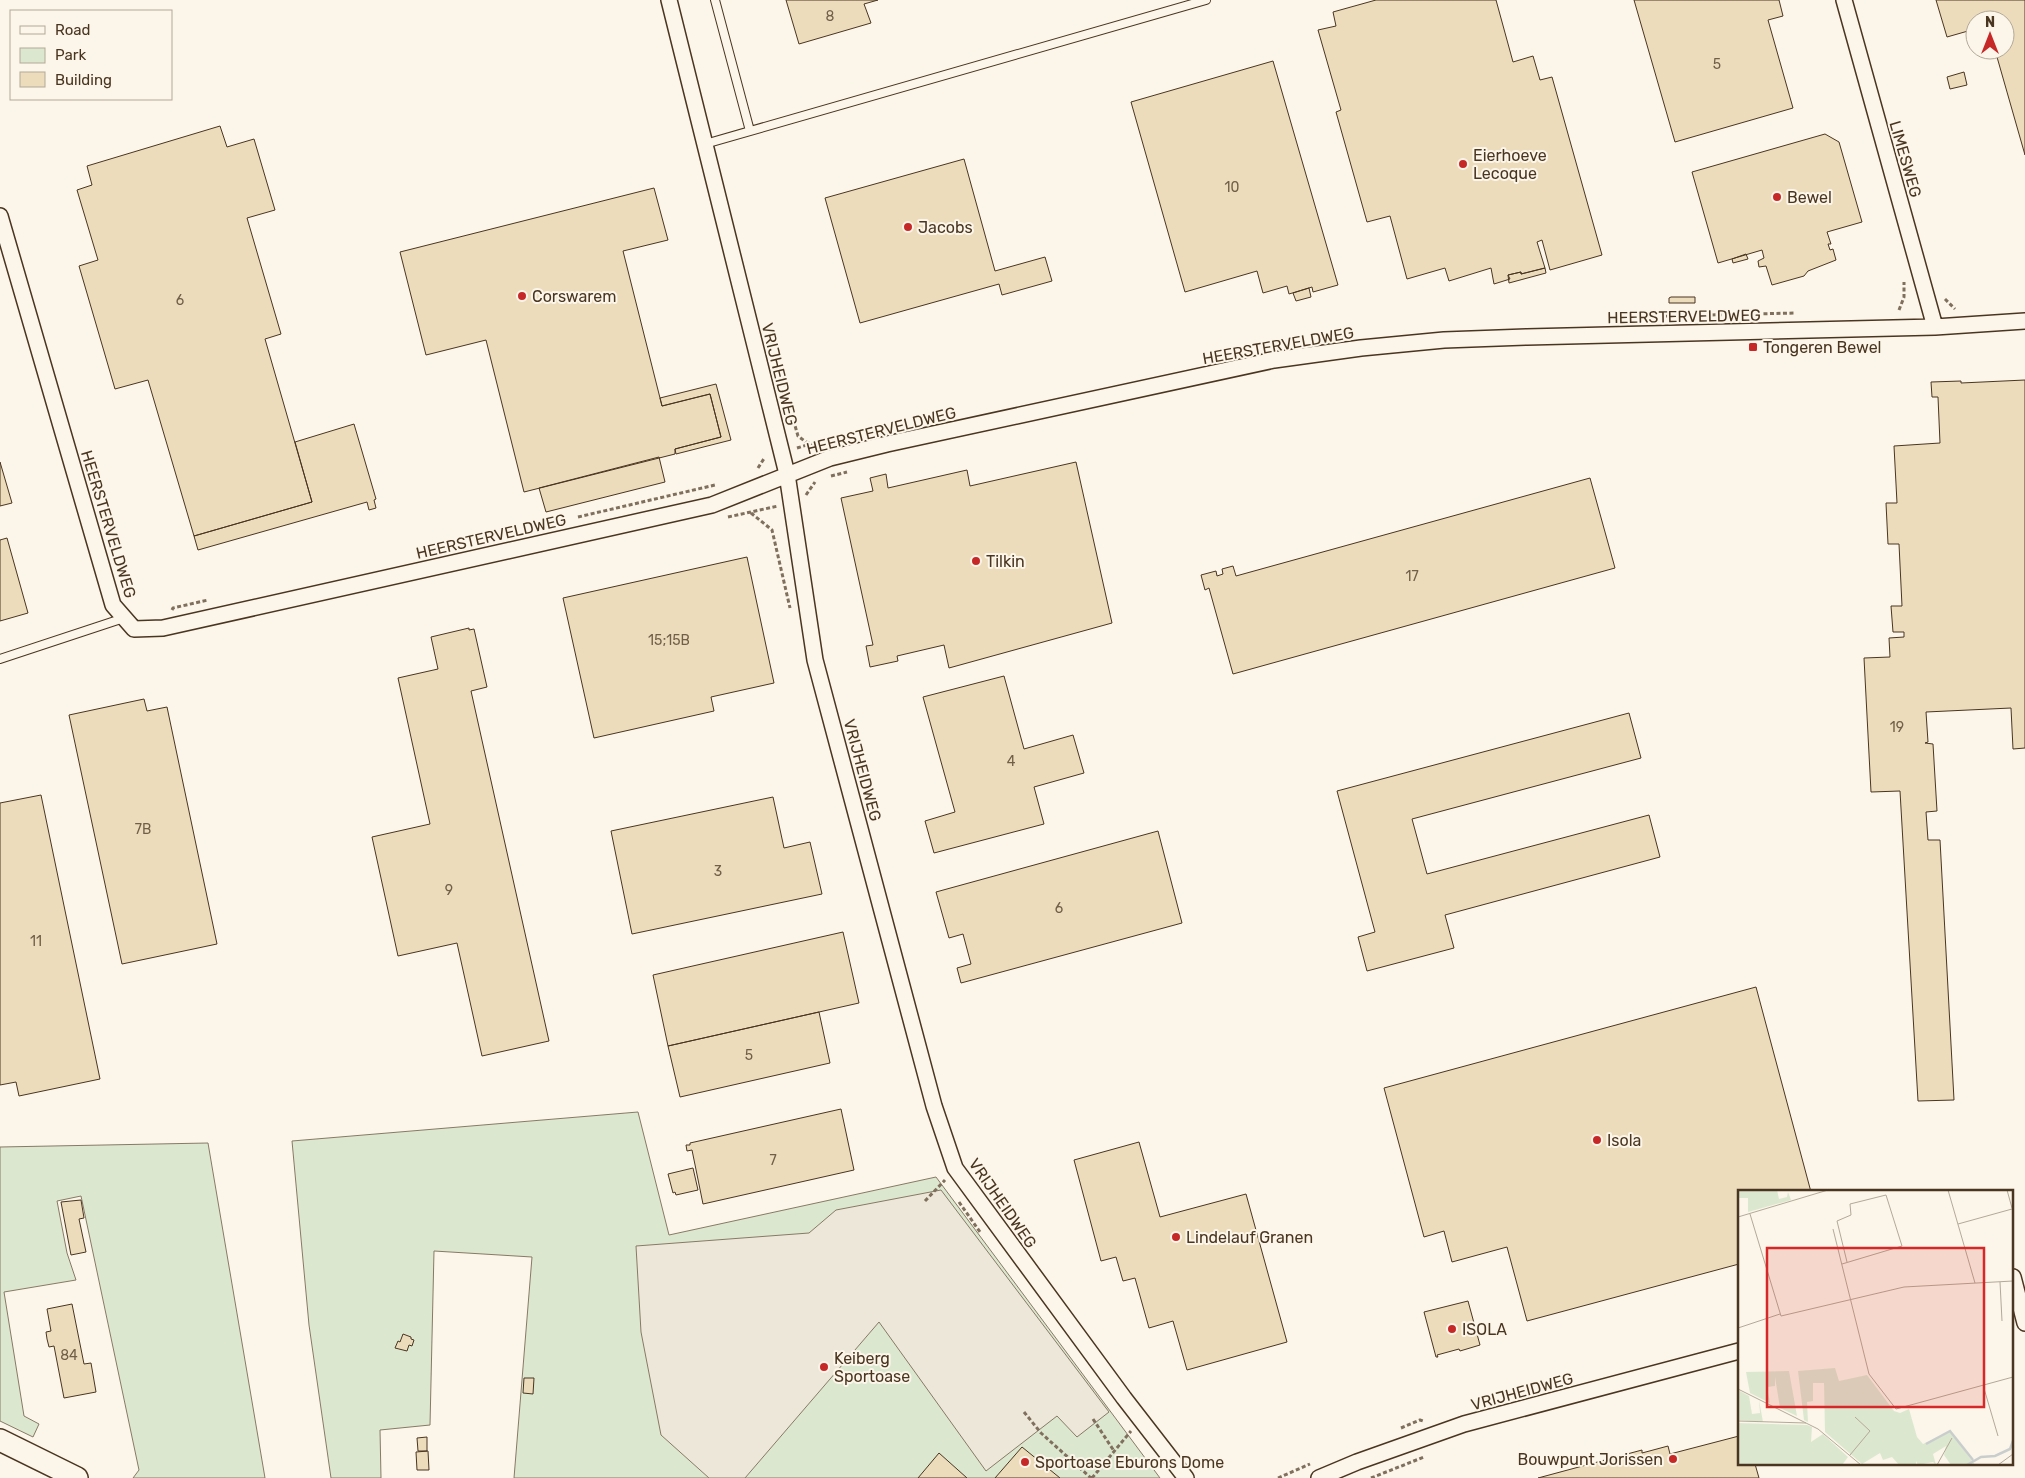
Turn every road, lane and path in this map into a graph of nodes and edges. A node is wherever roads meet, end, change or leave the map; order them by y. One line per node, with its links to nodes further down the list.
1 (669, 0): 6 (street, VRIJHEIDWEG)
2 (714, 0): 5 (lane)
3 (1206, 0): 5 (lane)
4 (1844, 0): 9 (street, LIMESWEG)
5 (750, 131): 6 (lane)
6 (705, 144): 13 (street, VRIJHEIDWEG)
7 (0, 216): 21 (street, HEERSTERVELDWEG)
8 (2025, 321): 9 (street, HEERSTERVELDWEG)
9 (1935, 327): 13 (street, HEERSTERVELDWEG)
10 (766, 451): 11 (path)
11 (754, 471)
12 (852, 471): 14 (path)
13 (787, 474): 17 (street, VRIJHEIDWEG); 22 (street, HEERSTERVELDWEG)
14 (825, 478)
15 (820, 480): 17 (path)
16 (723, 483): 19 (path)
17 (798, 501): 18 (path); 29 (street, VRIJHEIDWEG)
18 (742, 514)
19 (574, 518)
20 (211, 599): 22 (path)
21 (124, 618): 22 (street, HEERSTERVELDWEG); 23 (lane)
22 (163, 628)
23 (0, 660)
24 (2016, 1276): 25 (street)
25 (2025, 1323)
26 (1738, 1350): 35 (street, VRIJHEIDWEG)
27 (1024, 1412): 34 (path)
28 (1093, 1419): 31 (path)
29 (1141, 1419): 31 (path); 32 (street, VRIJHEIDWEG)
30 (0, 1440): 33 (main road)
31 (1114, 1451): 34 (path)
32 (1183, 1477)
33 (77, 1478)
34 (1092, 1478)
35 (1319, 1478)

